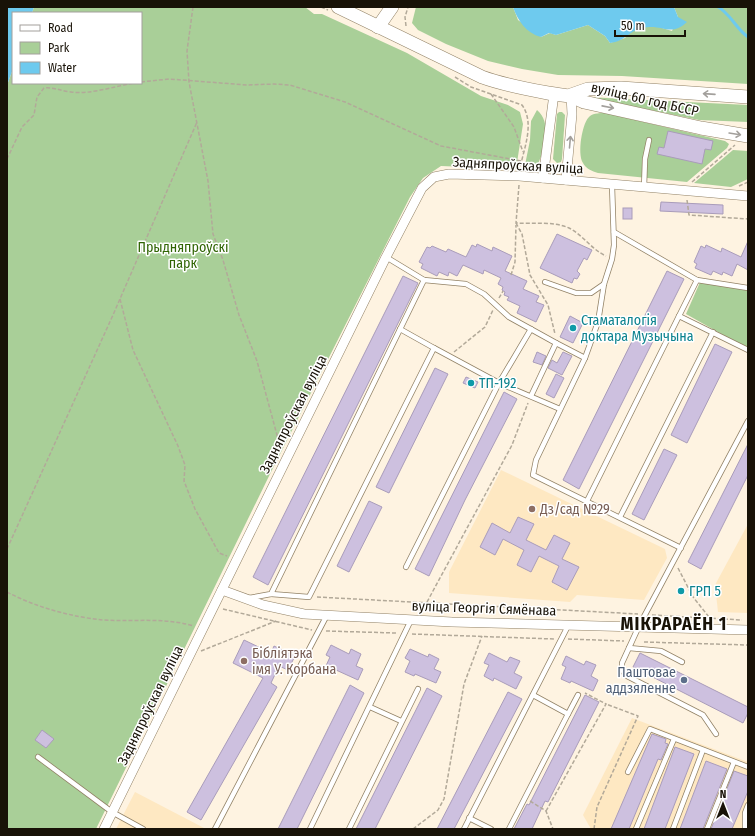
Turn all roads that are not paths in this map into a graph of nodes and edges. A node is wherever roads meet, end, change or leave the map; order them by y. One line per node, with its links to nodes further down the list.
1 (392, 7): 3 (main road)
2 (335, 10): 3 (main road)
3 (378, 27): 4 (main road)
4 (554, 94): 5 (main road); 9 (street)
5 (571, 95): 6 (main road, вуліца 60 год БССР, one-way to 5); 8 (main road, вуліца 60 год БССР, one-way to 8); 10 (street, one-way to 5)
6 (748, 98)
7 (649, 140): 12 (lane)
8 (745, 141)
9 (543, 178): 10 (street, Задняпроўская вуліца); 15 (street, Задняпроўская вуліца)
10 (566, 180): 11 (street, Задняпроўская вуліца)
11 (612, 184): 12 (street, Задняпроўская вуліца); 14 (lane)
12 (644, 188): 13 (street, Задняпроўская вуліца)
13 (748, 196)
14 (614, 232): 17 (lane); 19 (lane)
15 (386, 257): 16 (lane); 37 (street, Задняпроўская вуліца)
16 (424, 280): 22 (lane); 23 (lane)
17 (697, 280): 20 (lane); 21 (lane)
18 (545, 282): 19 (lane)
19 (604, 284): 28 (lane)
20 (748, 288)
21 (679, 316): 24 (lane); 33 (lane)
22 (400, 329): 26 (lane); 38 (lane)
23 (531, 329): 25 (lane); 29 (lane)
24 (713, 332): 27 (lane); 34 (lane)
25 (556, 343): 28 (lane); 30 (lane)
26 (434, 348): 29 (lane); 38 (lane)
27 (748, 350)
28 (585, 358): 31 (lane)
29 (499, 383): 30 (lane); 36 (lane)
30 (530, 396): 31 (lane)
31 (560, 408): 33 (lane)
32 (748, 422): 35 (lane)
33 (587, 501): 34 (lane)
34 (620, 518): 35 (lane)
35 (681, 548): 43 (lane)
36 (406, 568)
37 (225, 592): 39 (street, вуліца Георгія Сямёнава); 61 (street, Задняпроўская вуліца)
38 (271, 594): 39 (lane)
39 (244, 599): 40 (street, вуліца Георгія Сямёнава)
40 (327, 615): 41 (street, вуліца Георгія Сямёнава); 66 (lane)
41 (411, 620): 42 (street, вуліца Георгія Сямёнава); 50 (lane)
42 (569, 624): 43 (street, вуліца Георгія Сямёнава); 48 (lane)
43 (639, 626): 44 (street, вуліца Георгія Сямёнава); 45 (lane)
44 (748, 630)
45 (629, 648): 46 (lane); 53 (lane)
46 (682, 662)
47 (418, 689): 52 (lane)
48 (533, 695): 51 (lane); 62 (lane)
49 (578, 695): 51 (lane)
50 (370, 706): 52 (lane); 63 (lane)
51 (568, 714): 70 (lane)
52 (401, 721): 67 (lane)
53 (716, 734)
54 (674, 739): 55 (lane); 59 (lane); 71 (lane)
55 (703, 750): 57 (lane); 72 (lane)
56 (38, 757): 61 (lane)
57 (734, 762): 58 (lane); 73 (lane)
58 (748, 767)
59 (628, 772)
60 (748, 806): 74 (lane)
61 (112, 812): 64 (street, Задняпроўская вуліца); 65 (lane)
62 (469, 818): 68 (lane); 69 (lane)
63 (313, 828)
64 (104, 829)
65 (144, 829)
66 (215, 829)
67 (349, 829)
68 (464, 829)
69 (491, 829)
70 (509, 829)
71 (636, 829)
72 (673, 829)
73 (707, 829)
74 (745, 829)

